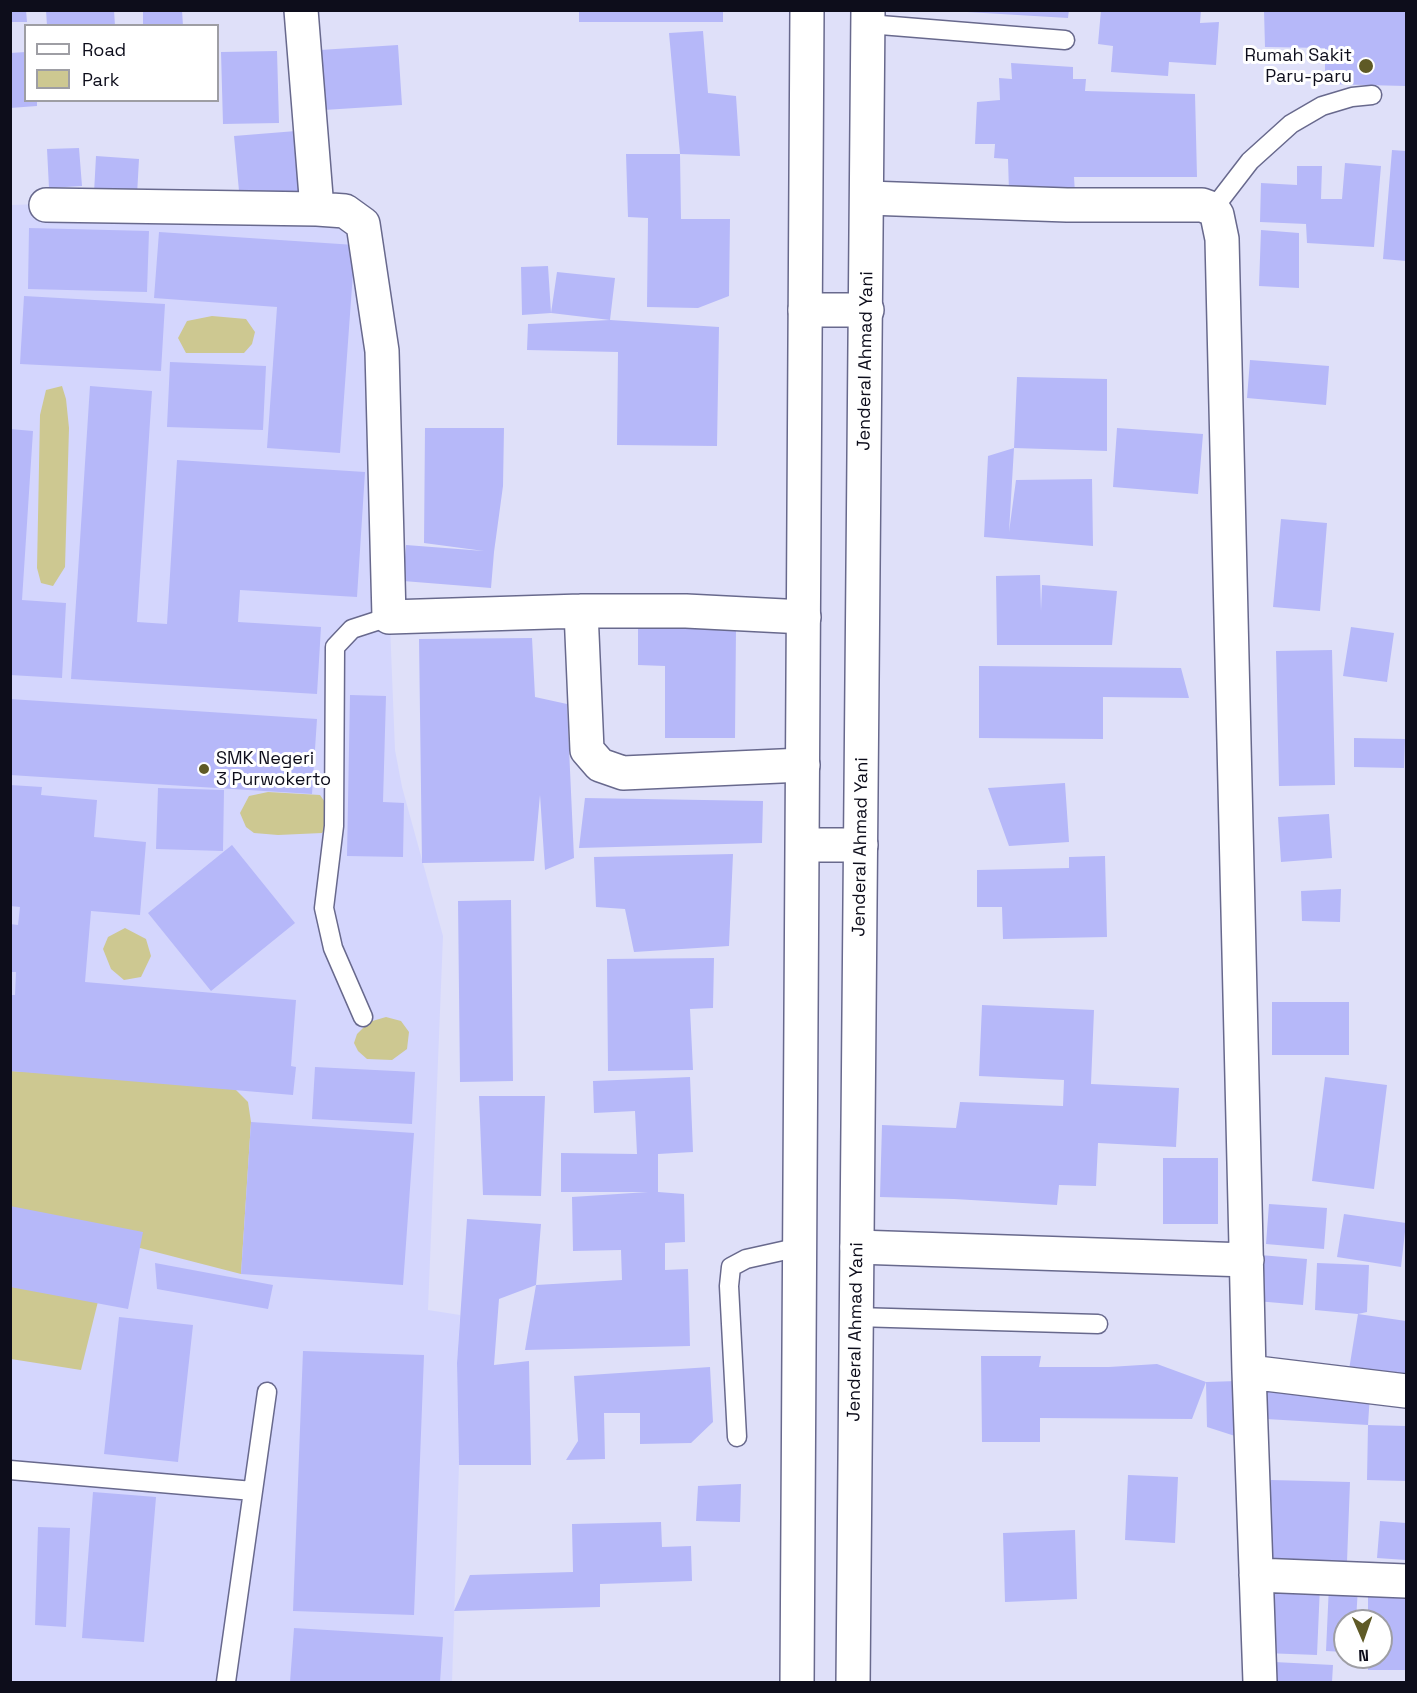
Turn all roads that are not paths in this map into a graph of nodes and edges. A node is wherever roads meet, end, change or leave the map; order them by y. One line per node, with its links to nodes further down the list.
1 (301, 10): 8 (street)
2 (807, 10): 10 (street)
3 (868, 17): 4 (lane); 6 (street, Jenderal Ahmad Yani)
4 (1065, 40)
5 (1372, 95): 9 (lane)
6 (868, 198): 9 (street); 11 (street, Jenderal Ahmad Yani)
7 (46, 205): 8 (street)
8 (317, 209): 13 (street)
9 (1213, 209): 21 (street)
10 (805, 310): 11 (street); 14 (street)
11 (867, 310): 17 (street, Jenderal Ahmad Yani)
12 (581, 611): 13 (street); 14 (street); 15 (street)
13 (389, 617): 18 (lane)
14 (804, 617): 15 (street)
15 (803, 765): 16 (street)
16 (803, 845): 17 (street); 19 (street)
17 (861, 845): 20 (street, Jenderal Ahmad Yani)
18 (363, 1017)
19 (800, 1247): 27 (lane); 33 (street)
20 (857, 1247): 21 (street); 22 (street, Jenderal Ahmad Yani)
21 (1247, 1260): 24 (street)
22 (856, 1317): 23 (lane); 34 (street, Jenderal Ahmad Yani)
23 (1098, 1324)
24 (1249, 1372): 25 (street); 30 (street)
25 (1407, 1390)
26 (267, 1392): 29 (lane)
27 (737, 1437)
28 (10, 1470): 29 (lane)
29 (253, 1491): 32 (lane)
30 (1256, 1575): 31 (street); 35 (street)
31 (1407, 1581)
32 (226, 1683)
33 (797, 1683)
34 (853, 1683)
35 (1260, 1683)

